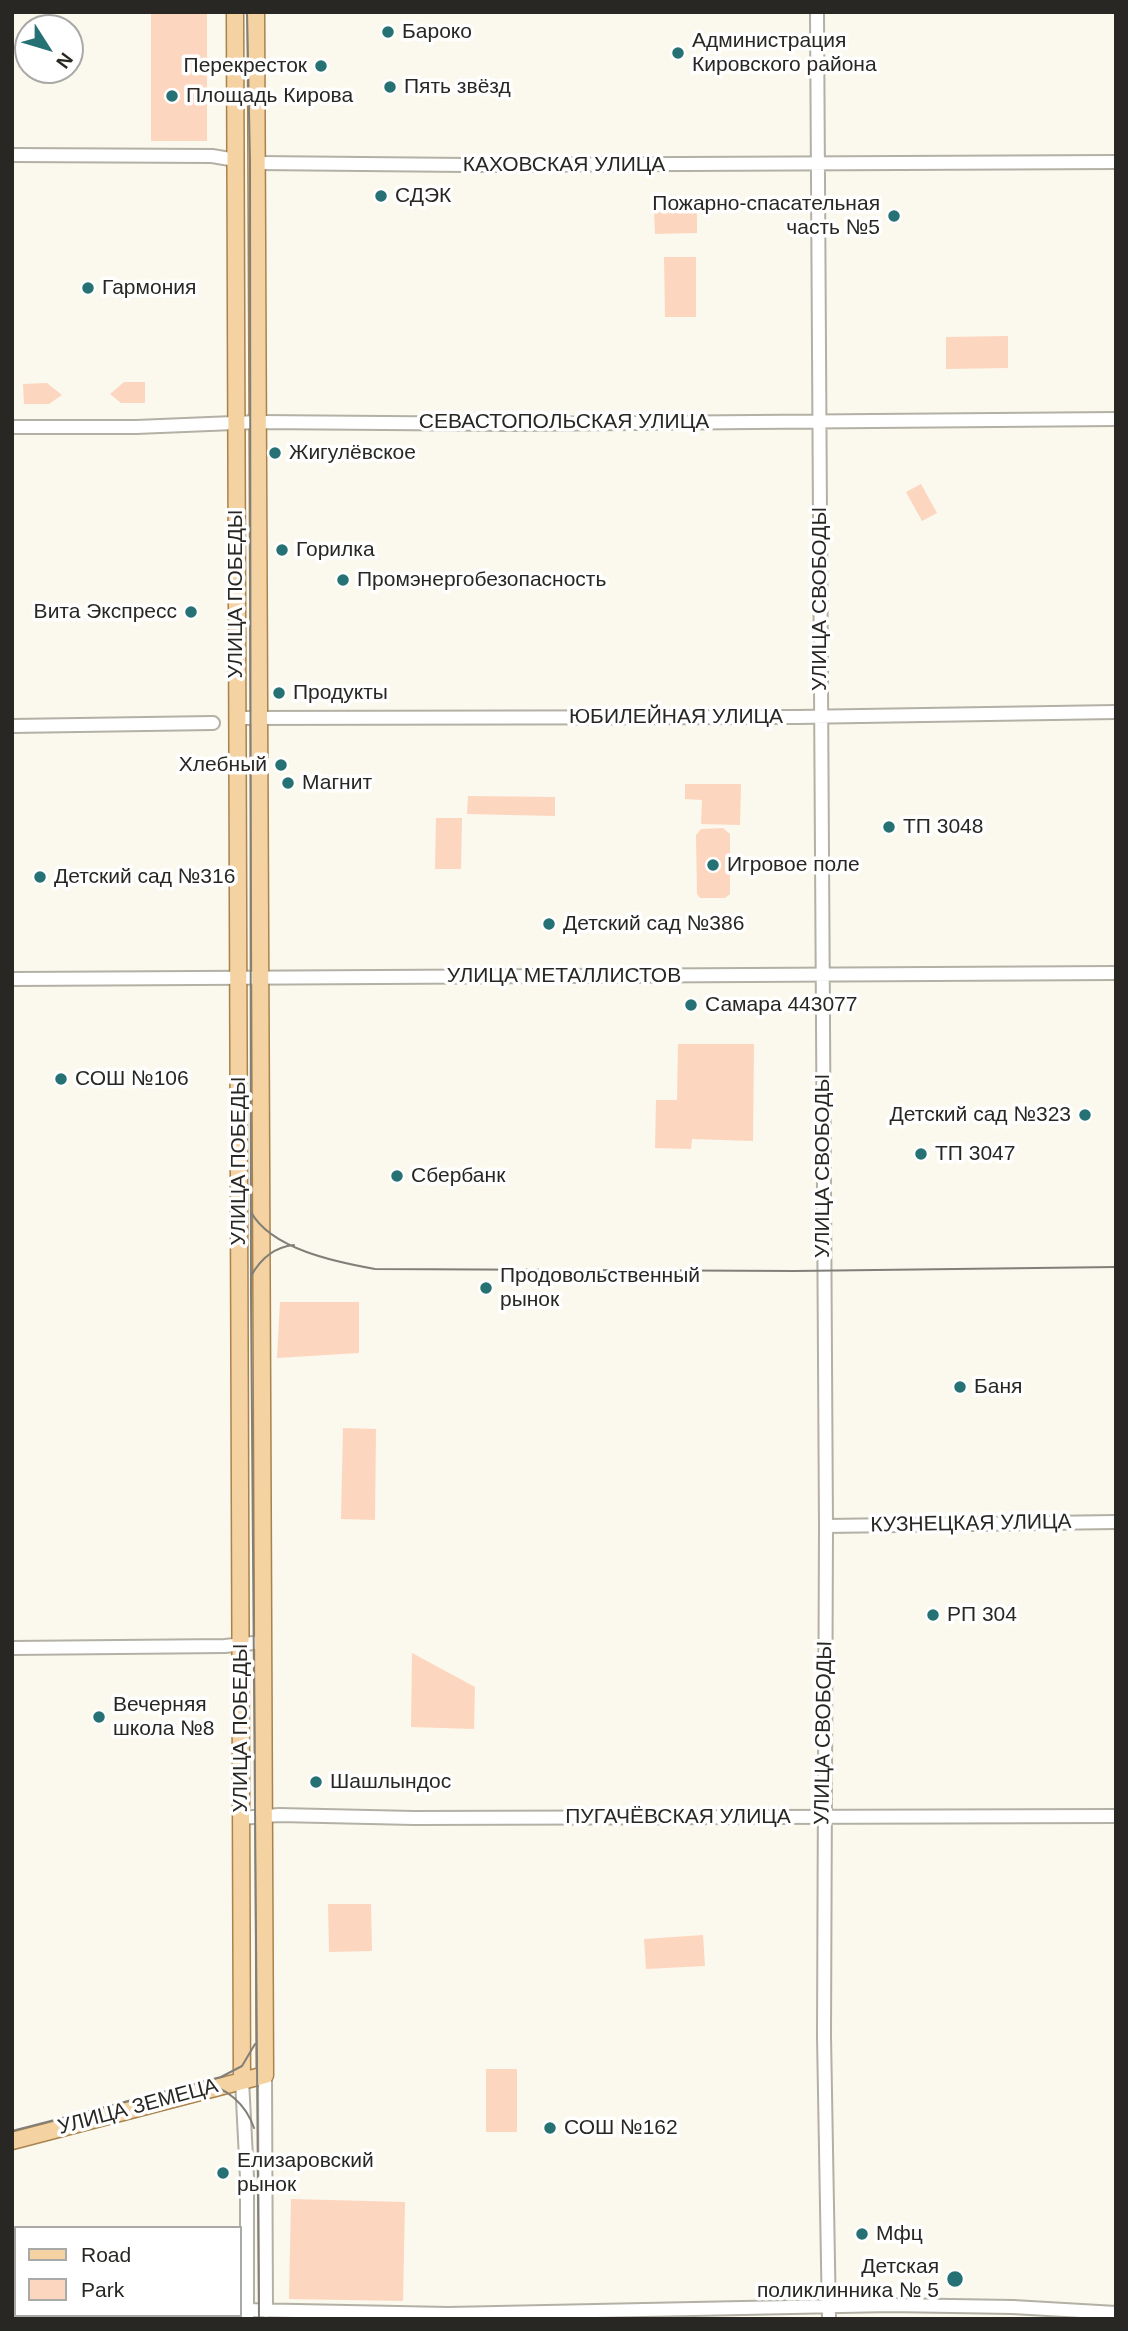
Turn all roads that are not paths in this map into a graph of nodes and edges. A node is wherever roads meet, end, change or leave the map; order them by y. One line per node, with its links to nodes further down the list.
1 (235, 12): 5 (main road, УЛИЦА ПОБЕДЫ)
2 (256, 12): 7 (main road, УЛИЦА ПОБЕДЫ)
3 (817, 12): 8 (street, УЛИЦА СВОБОДЫ)
4 (12, 155): 5 (street, КАХОВСКАЯ УЛИЦА)
5 (236, 160): 7 (main road, КАХОВСКАЯ УЛИЦА); 12 (main road, УЛИЦА ПОБЕДЫ)
6 (1116, 162): 8 (street, КАХОВСКАЯ УЛИЦА)
7 (257, 163): 8 (street, КАХОВСКАЯ УЛИЦА); 11 (main road, УЛИЦА ПОБЕДЫ)
8 (818, 165): 10 (street, УЛИЦА СВОБОДЫ)
9 (1116, 419): 10 (street, СЕВАСТОПОЛЬСКАЯ УЛИЦА)
10 (819, 421): 11 (street, СЕВАСТОПОЛЬСКАЯ УЛИЦА); 15 (street, УЛИЦА СВОБОДЫ)
11 (258, 422): 12 (street, СЕВАСТОПОЛЬСКАЯ УЛИЦА); 16 (main road, УЛИЦА ПОБЕДЫ)
12 (236, 423): 13 (street, СЕВАСТОПОЛЬСКАЯ УЛИЦА); 17 (main road, УЛИЦА ПОБЕДЫ)
13 (12, 427)
14 (1116, 712): 15 (street, ЮБИЛЕЙНАЯ УЛИЦА)
15 (821, 716): 16 (street, ЮБИЛЕЙНАЯ УЛИЦА); 21 (street, УЛИЦА СВОБОДЫ)
16 (259, 717): 17 (street, ЮБИЛЕЙНАЯ УЛИЦА); 22 (main road, УЛИЦА ПОБЕДЫ)
17 (237, 718): 23 (main road, УЛИЦА ПОБЕДЫ)
18 (213, 723): 19 (street)
19 (12, 726)
20 (1116, 974): 21 (street, УЛИЦА МЕТАЛЛИСТОВ)
21 (822, 975): 22 (street, УЛИЦА МЕТАЛЛИСТОВ); 26 (street, УЛИЦА СВОБОДЫ)
22 (260, 977): 23 (street, УЛИЦА МЕТАЛЛИСТОВ); 27 (main road, УЛИЦА ПОБЕДЫ)
23 (239, 978): 24 (street, УЛИЦА МЕТАЛЛИСТОВ); 28 (main road, УЛИЦА ПОБЕДЫ)
24 (12, 979)
25 (1116, 1522): 26 (street, КУЗНЕЦКАЯ УЛИЦА)
26 (826, 1526): 31 (street, УЛИЦА СВОБОДЫ)
27 (263, 1642): 28 (street); 32 (main road, УЛИЦА ПОБЕДЫ)
28 (240, 1645): 29 (street); 33 (main road, УЛИЦА ПОБЕДЫ)
29 (12, 1648)
30 (1116, 1815): 31 (street, ПУГАЧЁВСКАЯ УЛИЦА)
31 (823, 1816): 32 (street, ПУГАЧЁВСКАЯ УЛИЦА); 38 (street, УЛИЦА СВОБОДЫ)
32 (264, 1817): 33 (street, ПУГАЧЁВСКАЯ УЛИЦА); 34 (main road, УЛИЦА ПОБЕДЫ)
33 (241, 1818): 35 (main road, УЛИЦА ПОБЕДЫ)
34 (265, 2075): 35 (main road, УЛИЦА ЗЕМЕЦА); 37 (street, УЛИЦА ПОБЕДЫ)
35 (242, 2080): 36 (main road, УЛИЦА ЗЕМЕЦА); 41 (street, УЛИЦА ПОБЕДЫ)
36 (12, 2141)
37 (266, 2311): 41 (street); 42 (street)
38 (829, 2313): 39 (street); 42 (street)
39 (1015, 2313): 40 (street)
40 (1116, 2313)
41 (247, 2315)
42 (450, 2316)

